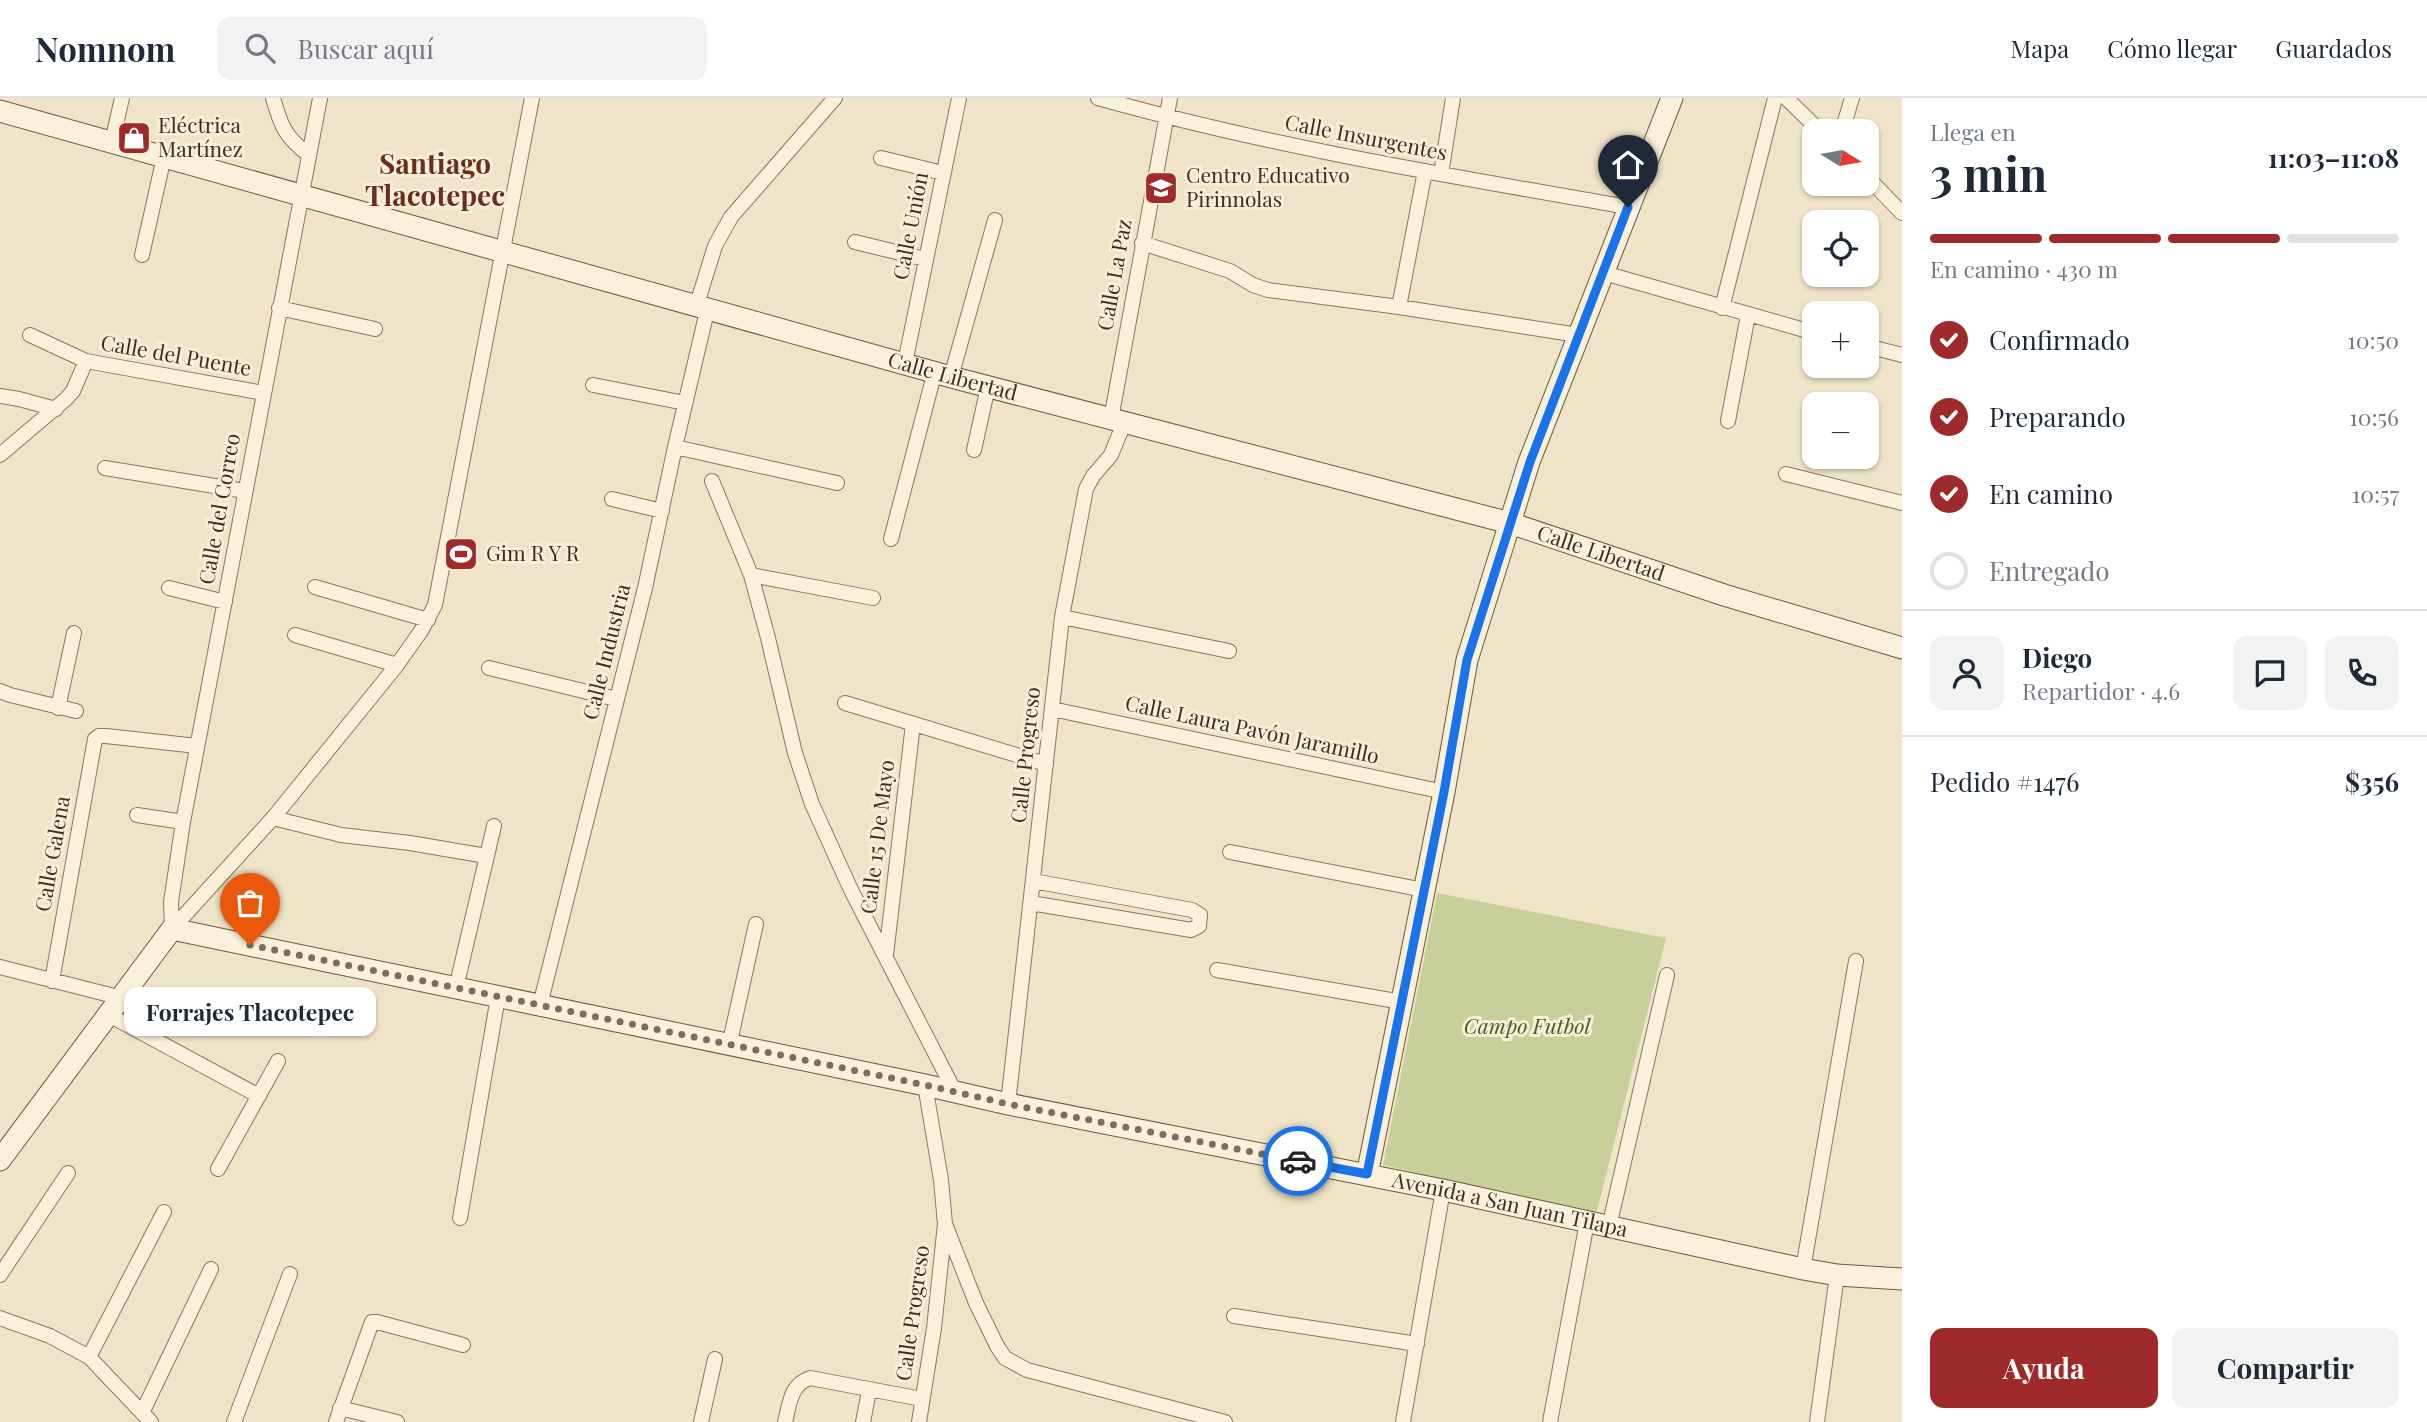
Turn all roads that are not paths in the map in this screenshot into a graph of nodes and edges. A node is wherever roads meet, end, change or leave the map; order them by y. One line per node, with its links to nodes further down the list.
1 (122, 98): 18 (street)
2 (273, 98): 19 (street)
3 (320, 98): 19 (street, Calle del Correo)
4 (532, 98): 32 (street)
5 (835, 98): 36 (street, Calle Industria)
6 (959, 98): 23 (street, Calle Unión)
7 (1098, 98): 15 (street, Calle Insurgentes)
8 (1170, 98): 15 (street, Calle La Paz)
9 (1453, 98): 24 (street)
10 (1672, 98): 27 (main road)
11 (1775, 98): 39 (street)
12 (1786, 98): 16 (street)
13 (1852, 98): 17 (street)
14 (0, 111): 18 (main road, Calle Libertad)
15 (1166, 117): 22 (street, Calle Insurgentes); 31 (street, Calle La Paz)
16 (1808, 119)
17 (1846, 119)
18 (112, 142): 20 (main road, Calle Libertad)
19 (309, 155): 26 (street, Calle del Correo)
20 (163, 157): 26 (main road, Calle Libertad); 33 (street)
21 (881, 158): 23 (street)
22 (1425, 171): 24 (street, Calle Insurgentes); 37 (street)
23 (943, 173): 34 (street, Calle Unión)
24 (1441, 174): 27 (street, Calle Insurgentes)
25 (1880, 190): 28 (street)
26 (301, 195): 32 (main road, Calle Libertad); 38 (street, Calle del Correo)
27 (1628, 207): 35 (main road)
28 (1902, 213)
29 (995, 220): 49 (street)
30 (855, 242): 34 (street)
31 (1142, 243): 37 (street); 56 (street, Calle La Paz)
32 (503, 250): 36 (main road, Calle Libertad); 77 (street)
33 (142, 255)
34 (925, 259): 48 (street, Calle Unión)
35 (1604, 273): 39 (street); 44 (main road)
36 (703, 306): 48 (main road, Calle Libertad); 54 (street, Calle Industria)
37 (1399, 307): 44 (street)
38 (279, 308): 41 (street); 52 (street, Calle del Correo)
39 (1722, 308): 40 (street)
40 (1748, 315): 42 (street); 57 (street)
41 (375, 329)
42 (1802, 329)
43 (30, 335): 47 (street)
44 (1578, 335): 69 (main road)
45 (1879, 349): 46 (street)
46 (1902, 355)
47 (86, 360): 52 (street, Calle del Puente); 55 (street, Calle del Puente)
48 (905, 363): 49 (main road, Calle Libertad)
49 (943, 374): 51 (main road, Calle Libertad); 70 (street)
50 (593, 385): 54 (street)
51 (988, 387): 56 (main road, Calle Libertad); 59 (street)
52 (263, 393): 65 (street, Calle del Correo)
53 (0, 396): 55 (street)
54 (685, 403): 58 (street, Calle Industria)
55 (56, 409): 60 (street, Calle del Puente)
56 (1117, 421): 69 (main road, Calle Libertad); 76 (street, Calle Progreso)
57 (1728, 421)
58 (674, 447): 64 (street); 68 (street, Calle Industria)
59 (974, 450)
60 (0, 455)
61 (104, 468): 65 (street)
62 (1786, 474): 67 (street)
63 (712, 481): 71 (street)
64 (837, 483)
65 (245, 491): 75 (street, Calle del Correo)
66 (612, 499): 68 (street)
67 (1902, 503)
68 (662, 511): 85 (street, Calle Industria)
69 (1510, 523): 80 (main road, Calle Libertad); 93 (main road)
70 (891, 539)
71 (751, 575): 74 (street); 107 (street)
72 (315, 587): 77 (street)
73 (169, 588): 75 (street)
74 (873, 598)
75 (225, 602): 91 (street, Calle del Correo)
76 (1062, 617): 81 (street); 88 (street, Calle Progreso)
77 (428, 620): 82 (street)
78 (74, 633): 87 (street)
79 (295, 635): 82 (street)
80 (1902, 648)
81 (1229, 651)
82 (397, 665): 95 (street)
83 (489, 668): 85 (street)
84 (0, 691): 87 (street)
85 (617, 699): 116 (street, Calle Industria)
86 (845, 703): 90 (street)
87 (58, 708): 89 (street)
88 (1052, 709): 92 (street, Calle Progreso); 93 (street, Calle Laura Pavón Jaramillo)
89 (76, 711)
90 (913, 724): 92 (street); 107 (street, Calle 15 De Mayo)
91 (197, 746): 96 (street, Calle del Correo); 112 (street, Calle Galena)
92 (1046, 764): 100 (street, Calle Progreso)
93 (1444, 792): 102 (main road)
94 (137, 815): 96 (street)
95 (273, 818): 99 (street); 106 (street)
96 (183, 822): 106 (street, Calle del Correo)
97 (494, 826): 99 (street)
98 (1230, 852): 102 (street)
99 (486, 856): 113 (street)
100 (1033, 881): 101 (street); 103 (street, Calle Progreso)
101 (1066, 887): 104 (street); 104 (street)
102 (1424, 890): 115 (main road)
103 (1031, 903): 104 (street); 123 (street, Calle Progreso)
104 (1063, 907)
105 (756, 924): 118 (street)
106 (172, 929): 113 (main road, Avenida a San Juan Tilapa); 117 (main road)
107 (886, 955): 121 (street)
108 (1856, 961): 135 (street)
109 (0, 967): 112 (street)
110 (1217, 970): 115 (street)
111 (1667, 975): 133 (street)
112 (52, 981): 117 (street)
113 (456, 988): 114 (main road, Avenida a San Juan Tilapa)
114 (498, 997): 116 (main road, Avenida a San Juan Tilapa); 130 (street)
115 (1402, 1002): 127 (main road)
116 (540, 1005): 118 (main road, Avenida a San Juan Tilapa)
117 (115, 1007): 122 (street); 124 (main road)
118 (729, 1045): 120 (main road, Avenida a San Juan Tilapa)
119 (278, 1061): 122 (street)
120 (925, 1085): 121 (main road, Avenida a San Juan Tilapa); 132 (street, Calle Progreso)
121 (955, 1092): 123 (main road, Avenida a San Juan Tilapa)
122 (259, 1096): 125 (street)
123 (1008, 1104): 127 (main road, Avenida a San Juan Tilapa)
124 (0, 1160)
125 (218, 1168)
126 (68, 1173): 137 (street)
127 (1367, 1174): 128 (main road, Avenida a San Juan Tilapa)
128 (1443, 1190): 131 (main road, Avenida a San Juan Tilapa); 142 (street)
129 (164, 1213): 144 (street)
130 (460, 1218)
131 (1587, 1222): 133 (main road, Avenida a San Juan Tilapa); 158 (street)
132 (945, 1224): 147 (street, Calle Progreso); 156 (street)
133 (1609, 1227): 135 (main road, Avenida a San Juan Tilapa)
134 (211, 1269): 149 (street)
135 (1802, 1269): 138 (main road, Avenida a San Juan Tilapa)
136 (290, 1274): 150 (street)
137 (0, 1275)
138 (1837, 1275): 139 (main road, Avenida a San Juan Tilapa); 159 (street)
139 (1902, 1279)
140 (1234, 1316): 142 (street)
141 (0, 1318): 144 (street)
142 (1418, 1344): 157 (street)
143 (463, 1345): 148 (street)
144 (89, 1357): 149 (street)
145 (715, 1359): 152 (street)
146 (869, 1391): 147 (street); 153 (street); 154 (street)
147 (922, 1399): 155 (street, Calle Progreso)
148 (338, 1415): 151 (street)
149 (147, 1417)
150 (234, 1422)
151 (397, 1422)
152 (702, 1422)
153 (785, 1422)
154 (863, 1422)
155 (919, 1422)
156 (1225, 1422)
157 (1403, 1422)
158 (1550, 1422)
159 (1817, 1422)

